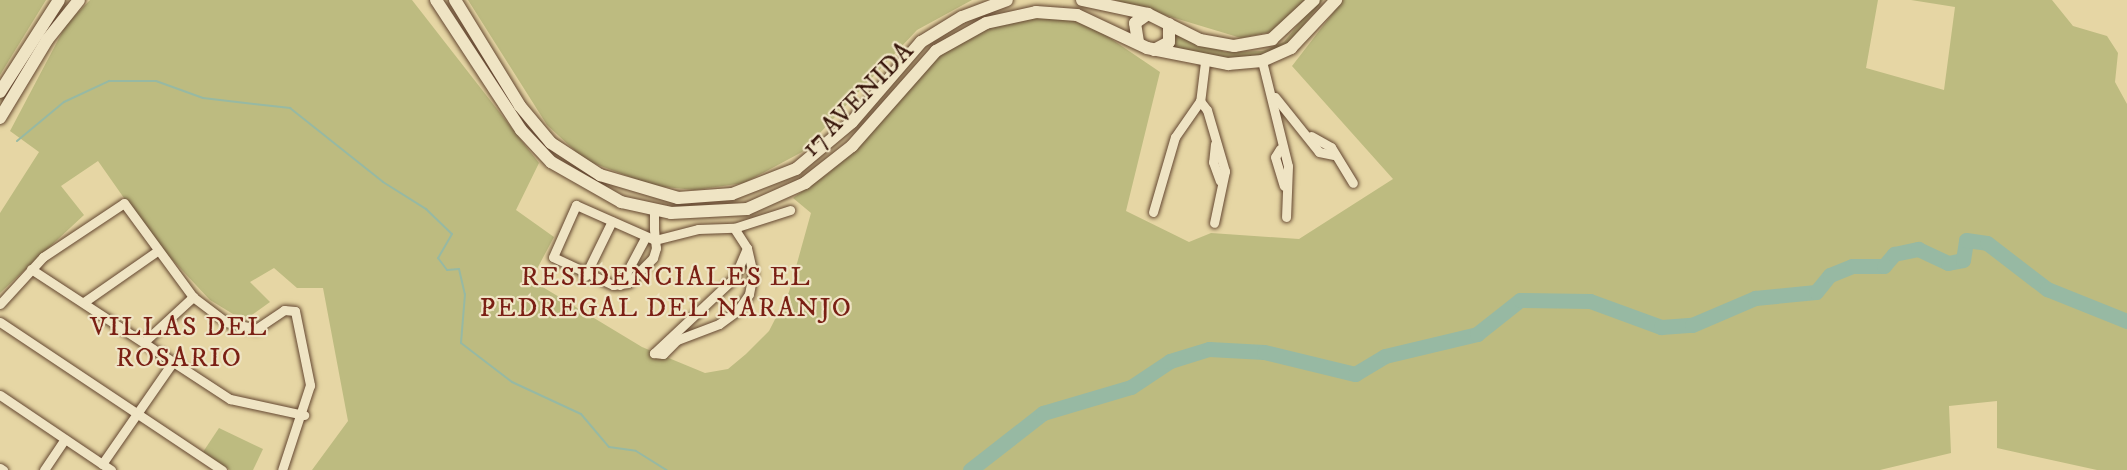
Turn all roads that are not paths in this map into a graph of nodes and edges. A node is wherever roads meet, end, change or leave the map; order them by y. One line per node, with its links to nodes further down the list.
1 (59, 0): 15 (main road)
2 (79, 0): 18 (main road)
3 (436, 0): 21 (main road, 17 AVENIDA)
4 (455, 0): 5 (main road, 17 AVENIDA)
5 (1007, 0)
6 (1082, 0): 9 (main road)
7 (1314, 0): 10 (main road)
8 (1336, 0): 13 (main road, 17 AVENIDA)
9 (1148, 14): 10 (main road); 11 (main road)
10 (1169, 24): 12 (main road)
11 (1138, 43): 12 (main road, 17 AVENIDA); 21 (main road, 17 AVENIDA)
12 (1154, 50): 14 (main road, 17 AVENIDA)
13 (1262, 61): 14 (main road, 17 AVENIDA); 16 (street)
14 (1205, 62): 17 (street)
15 (0, 92)
16 (1275, 97): 19 (street); 23 (street)
17 (1200, 101): 22 (street); 25 (street)
18 (0, 118)
19 (1353, 183)
20 (790, 210): 26 (street)
21 (654, 212): 28 (street)
22 (1153, 212)
23 (1286, 217)
24 (612, 221): 27 (street); 32 (street); 32 (street)
25 (1214, 224)
26 (734, 228): 28 (street); 29 (street)
27 (645, 238): 28 (street); 33 (street)
28 (656, 240): 33 (street)
29 (747, 248): 29 (street)
30 (157, 251): 31 (street); 34 (street); 35 (street)
31 (31, 269): 35 (street); 36 (street)
32 (585, 276): 33 (street)
33 (620, 285)
34 (193, 297): 38 (street); 42 (street)
35 (84, 302): 38 (street)
36 (0, 304)
37 (0, 322): 41 (street)
38 (144, 342): 39 (street)
39 (173, 362): 41 (street); 42 (street)
40 (0, 395): 43 (street)
41 (138, 413): 44 (street); 47 (street)
42 (304, 415): 48 (street)
43 (65, 439): 44 (street); 45 (street)
44 (102, 464): 46 (street)
45 (44, 470)
46 (111, 470)
47 (222, 470)
48 (282, 470)

